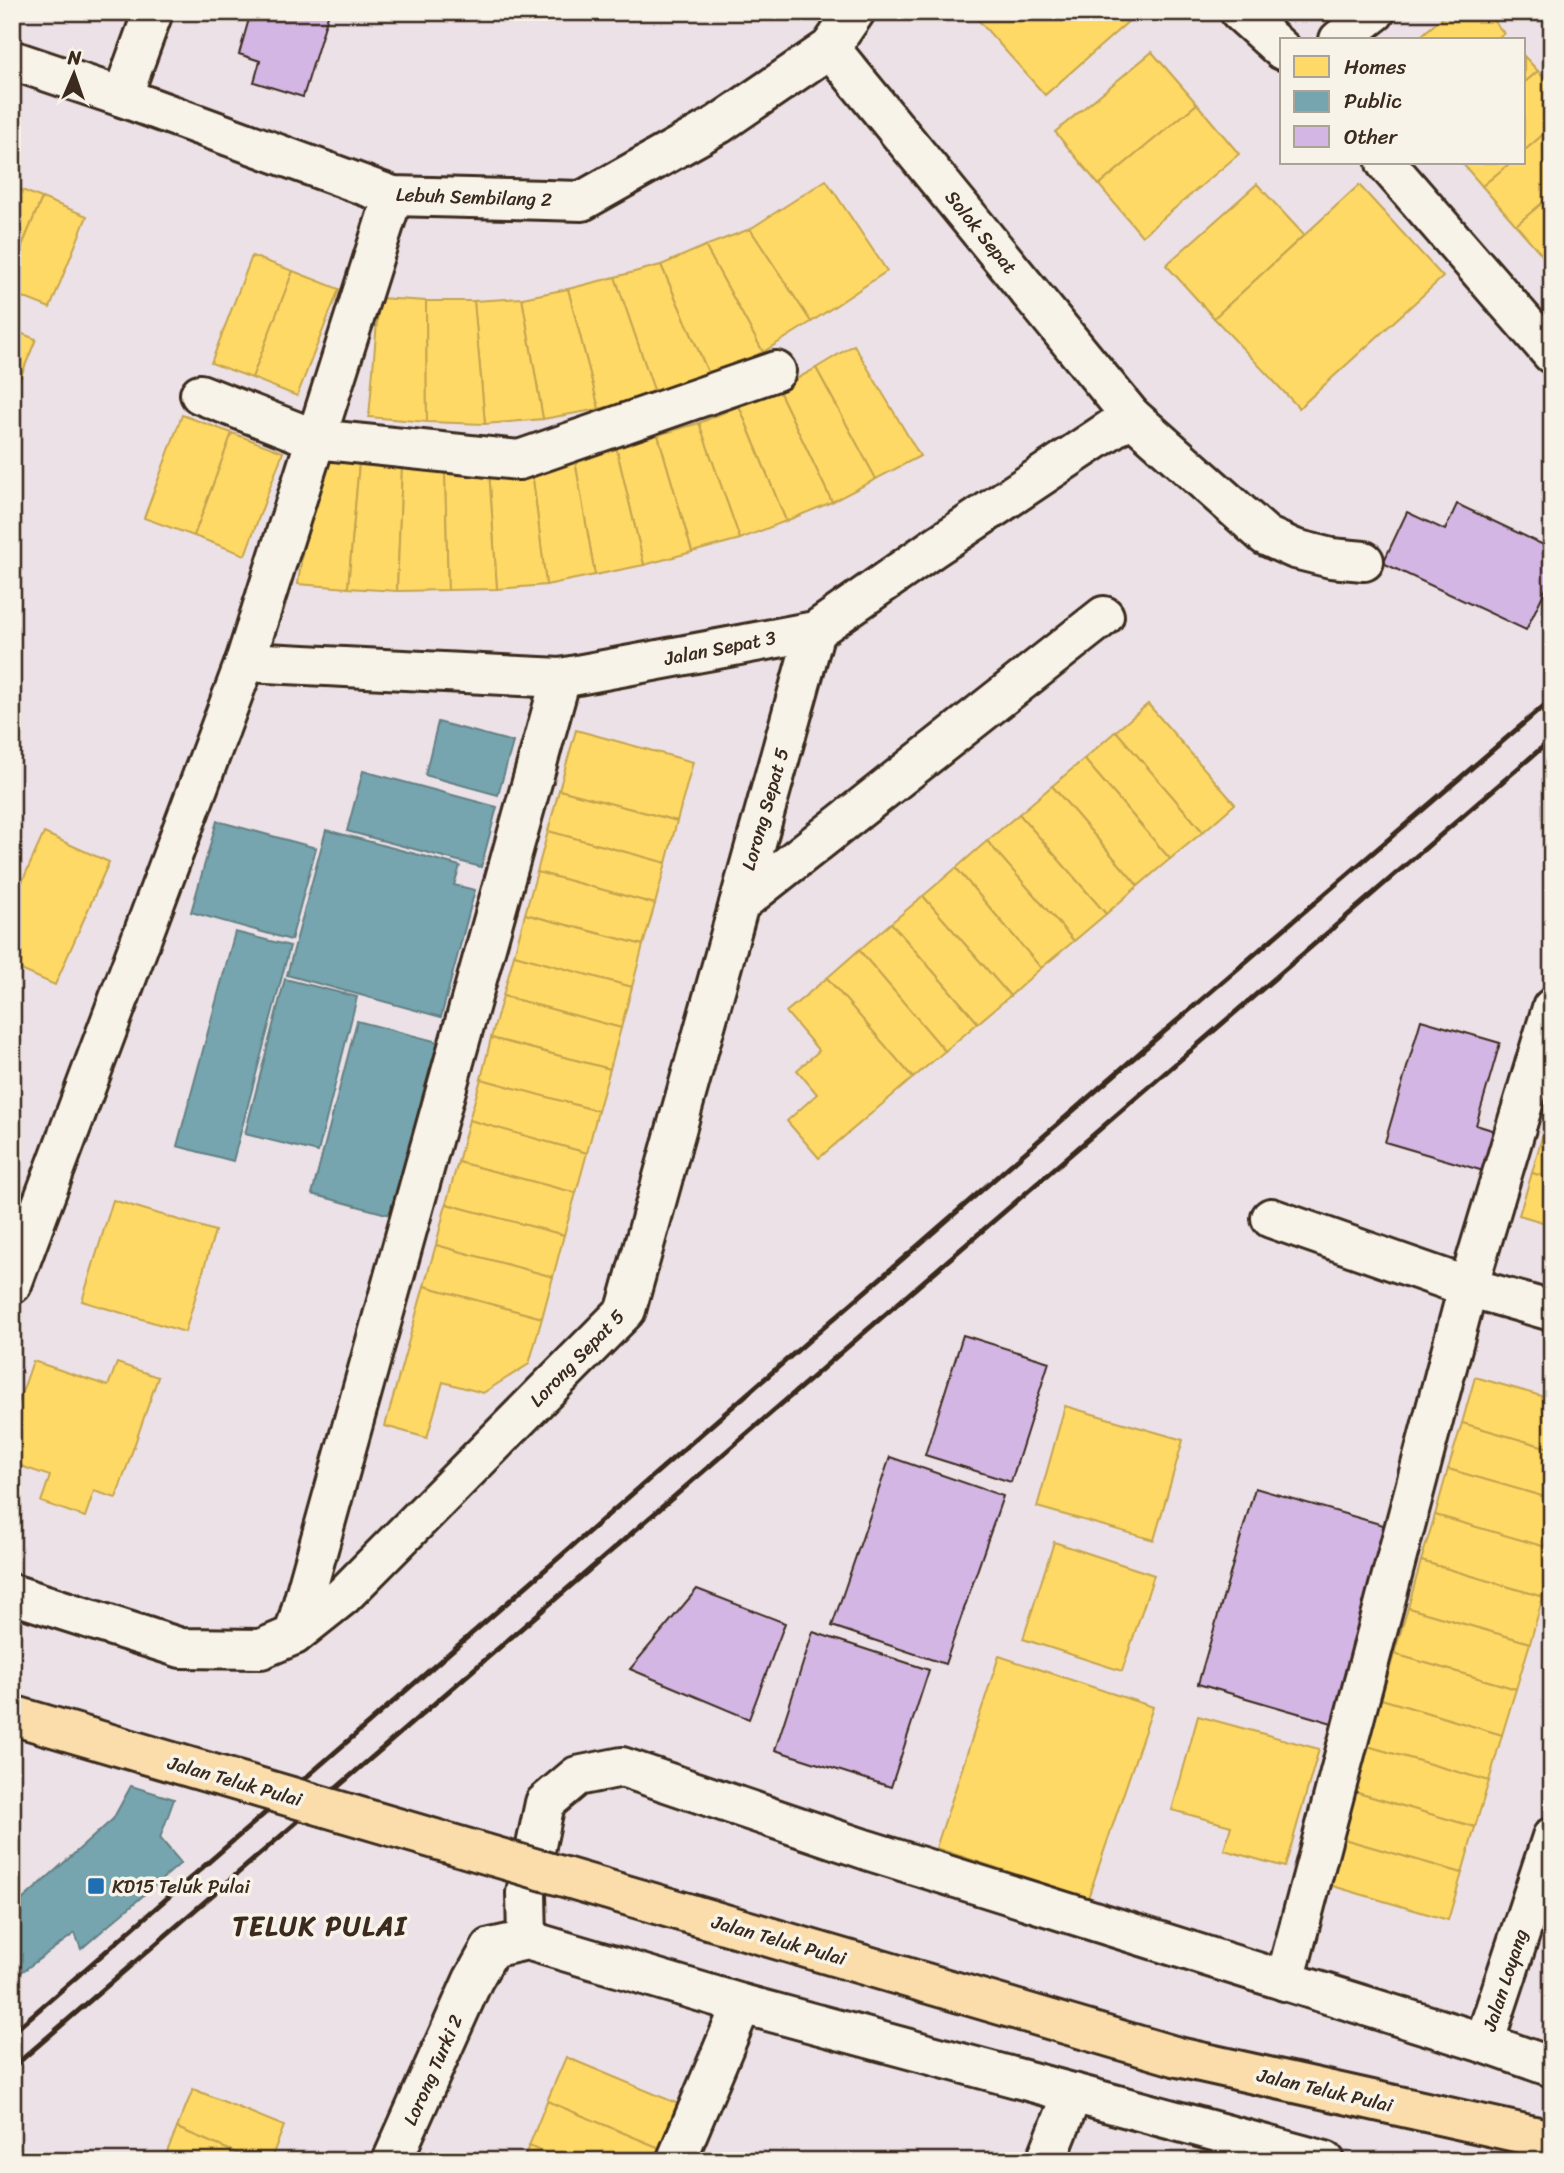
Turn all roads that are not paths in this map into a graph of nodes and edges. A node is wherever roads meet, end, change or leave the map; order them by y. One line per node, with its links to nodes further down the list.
1 (153, 12): 9 (street)
2 (855, 12): 6 (street, Lebuh Sembilang 2)
3 (1240, 12): 7 (street)
4 (1375, 12): 5 (street)
5 (1342, 38)
6 (830, 48): 11 (street, Lebuh Sembilang 2); 15 (street, Solok Sepat)
7 (1280, 48)
8 (12, 60): 9 (street, Lebuh Sembilang 2)
9 (122, 97): 11 (street, Lebuh Sembilang 2)
10 (1386, 164): 12 (street)
11 (393, 196): 16 (street)
12 (1552, 354)
13 (776, 371): 16 (street)
14 (200, 394): 16 (street)
15 (1131, 416): 17 (street, Solok Sepat); 19 (street, Jalan Sepat 3)
16 (315, 439): 20 (street)
17 (1364, 561)
18 (1104, 616): 22 (street)
19 (815, 631): 21 (street, Jalan Sepat 3); 22 (street, Lorong Sepat 5)
20 (245, 662): 21 (street, Jalan Sepat 3); 25 (street)
21 (561, 678): 29 (street)
22 (738, 904): 29 (street, Lorong Sepat 5)
23 (1552, 1008): 26 (street)
24 (1271, 1218): 26 (street)
25 (12, 1284)
26 (1468, 1287): 27 (street); 33 (street)
27 (1552, 1311)
28 (12, 1594): 29 (street, Lorong Sepat 5)
29 (295, 1635)
30 (12, 1715): 38 (main road, Jalan Teluk Pulai, bridge)
31 (1552, 1837): 35 (street, Jalan Loyang)
32 (527, 1940): 33 (street); 34 (street); 40 (street, Lorong Turki 2)
33 (1285, 1981): 35 (street)
34 (742, 2004): 37 (street); 41 (street)
35 (1484, 2043): 36 (street)
36 (1552, 2067)
37 (1073, 2092): 39 (street); 42 (street)
38 (1552, 2140)
39 (1317, 2159)
40 (392, 2161)
41 (676, 2161)
42 (1046, 2161)

